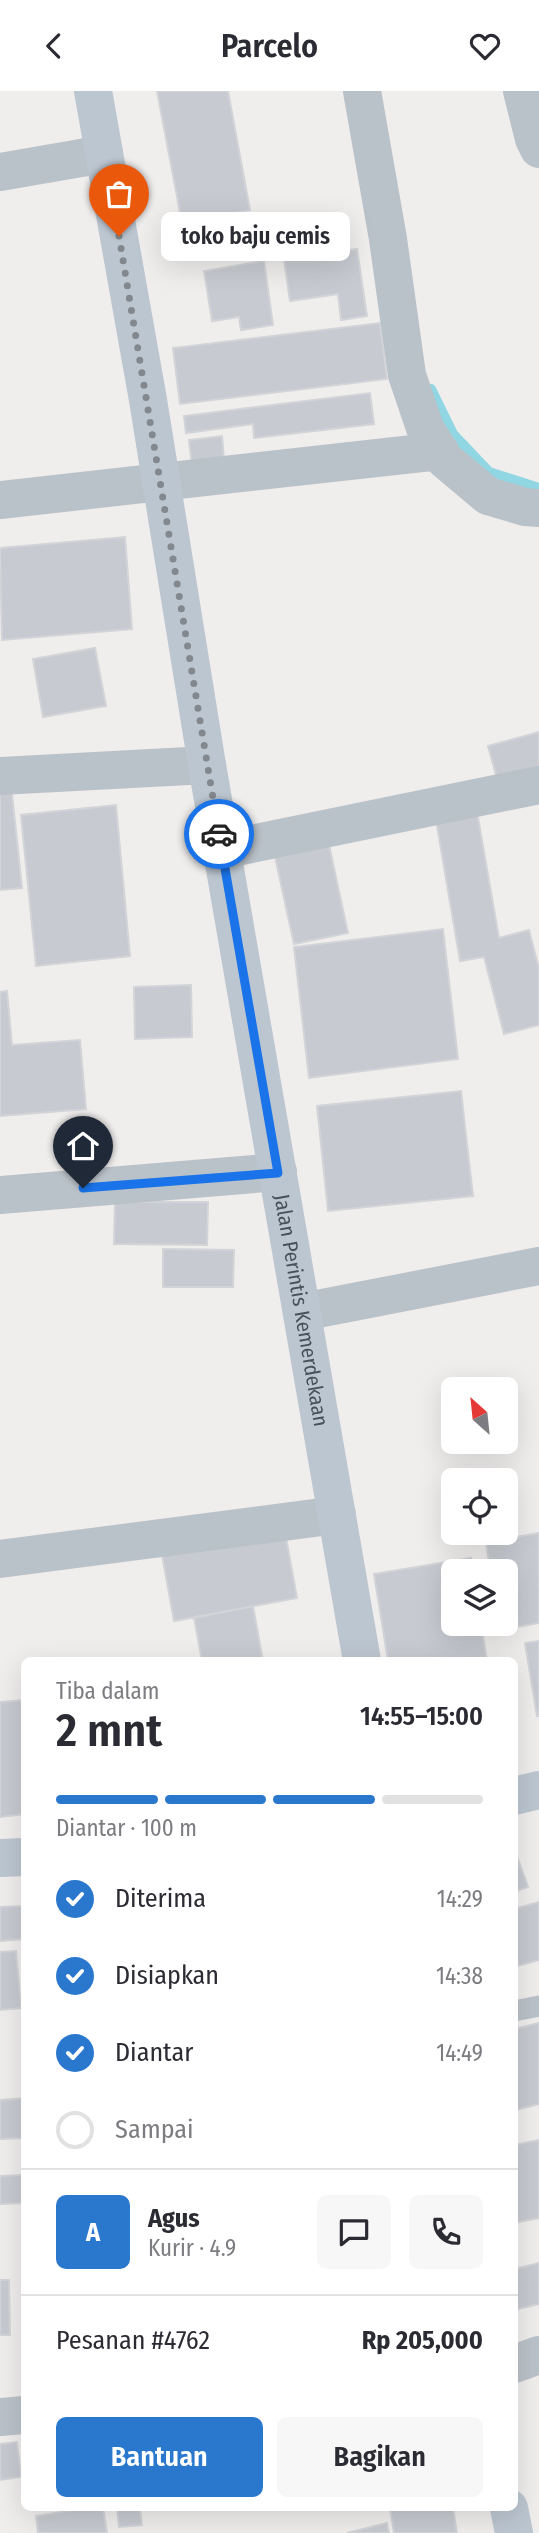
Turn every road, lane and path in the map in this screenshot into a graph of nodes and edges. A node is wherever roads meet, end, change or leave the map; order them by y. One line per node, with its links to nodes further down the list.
1 (93, 91): 5 (street, Jalan Perintis Kemerdekaan)
2 (362, 91): 7 (street)
3 (522, 91): 4 (street)
4 (539, 149)
5 (104, 155): 6 (street); 8 (street, Jalan Perintis Kemerdekaan)
6 (0, 172)
7 (440, 451): 8 (street); 10 (street)
8 (161, 483): 9 (street); 11 (street, Jalan Perintis Kemerdekaan)
9 (0, 500)
10 (539, 508)
11 (207, 765): 12 (street); 14 (street, Jalan Perintis Kemerdekaan)
12 (0, 776)
13 (539, 785): 14 (street)
14 (222, 850): 15 (street, Jalan Perintis Kemerdekaan)
15 (278, 1173): 16 (street); 18 (street, Jalan Perintis Kemerdekaan)
16 (0, 1195)
17 (539, 1266): 18 (street)
18 (302, 1312): 19 (street, Jalan Perintis Kemerdekaan)
19 (337, 1515): 20 (street); 21 (street, Jalan Perintis Kemerdekaan)
20 (0, 1559)
21 (361, 1657)
22 (539, 1790): 23 (street)
23 (518, 1795)
24 (21, 1857): 25 (street)
25 (0, 1858)
26 (539, 2005): 27 (lane)
27 (518, 2010)
28 (539, 2355): 29 (street)
29 (518, 2363)
30 (21, 2415): 31 (street)
31 (0, 2417)
32 (510, 2511): 33 (street)
33 (514, 2533)

